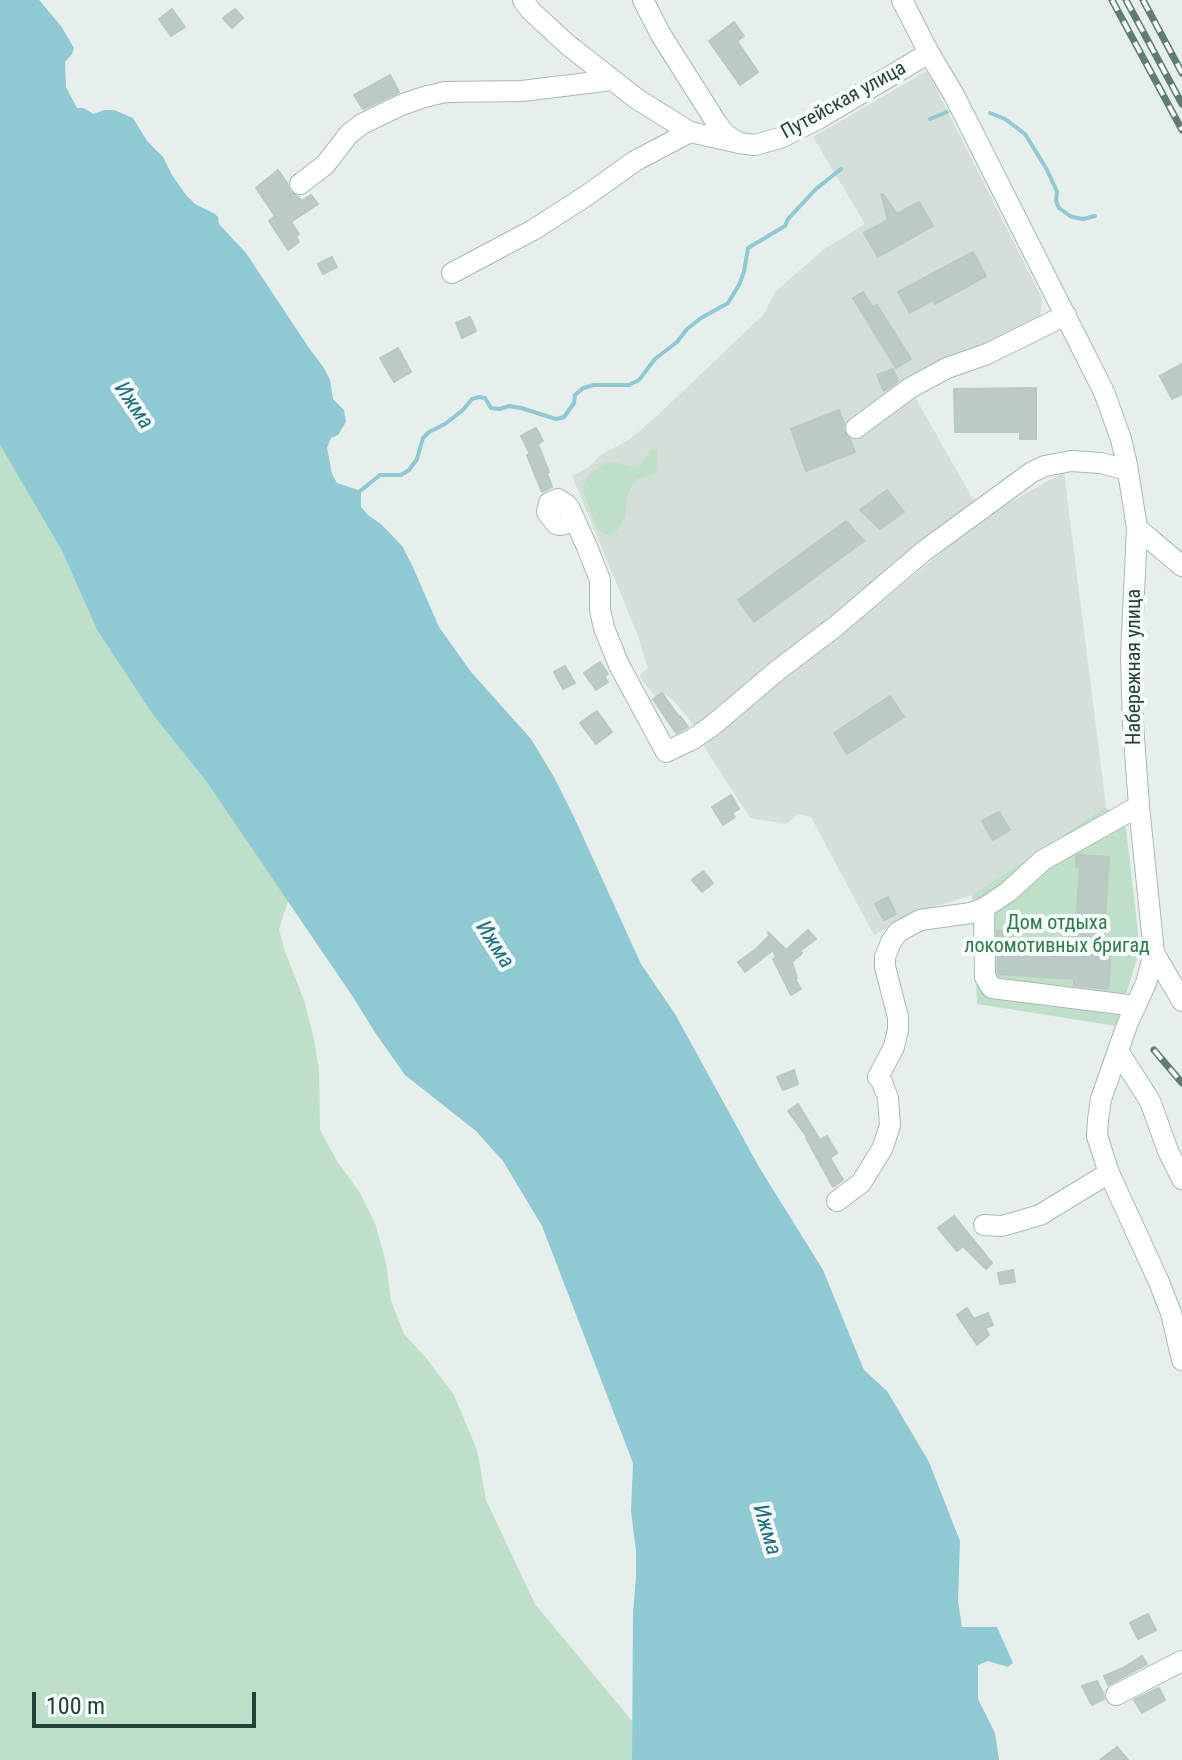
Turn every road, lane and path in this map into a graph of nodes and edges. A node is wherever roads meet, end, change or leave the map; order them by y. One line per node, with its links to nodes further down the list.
1 (523, 0): 5 (street, Путейская улица)
2 (643, 0): 7 (street)
3 (902, 0): 4 (street, Набережная улица)
4 (929, 53): 7 (street, Путейская улица); 10 (street, Набережная улица)
5 (612, 80): 6 (street, Путейская улица); 8 (street)
6 (690, 132): 7 (street, Путейская улица); 9 (street)
7 (739, 143)
8 (300, 184)
9 (452, 273)
10 (1066, 315): 11 (street); 12 (street, Набережная улица)
11 (856, 428)
12 (1127, 470): 13 (street); 14 (street, Набережная улица)
13 (575, 521)
14 (1137, 528): 15 (street); 16 (street, Набережная улица)
15 (1182, 566)
16 (1139, 806): 17 (street); 18 (street, Набережная улица)
17 (984, 908): 20 (street); 24 (street)
18 (1154, 953): 19 (street); 20 (street, Набережная улица)
19 (1182, 1001)
20 (1136, 1006): 21 (street, Набережная улица)
21 (1118, 1051): 22 (street, Набережная улица); 23 (street)
22 (1109, 1173): 25 (street); 26 (street, Набережная улица)
23 (1182, 1179)
24 (837, 1201)
25 (984, 1225)
26 (1182, 1360)
27 (1182, 1661): 28 (street)
28 (1116, 1695)

